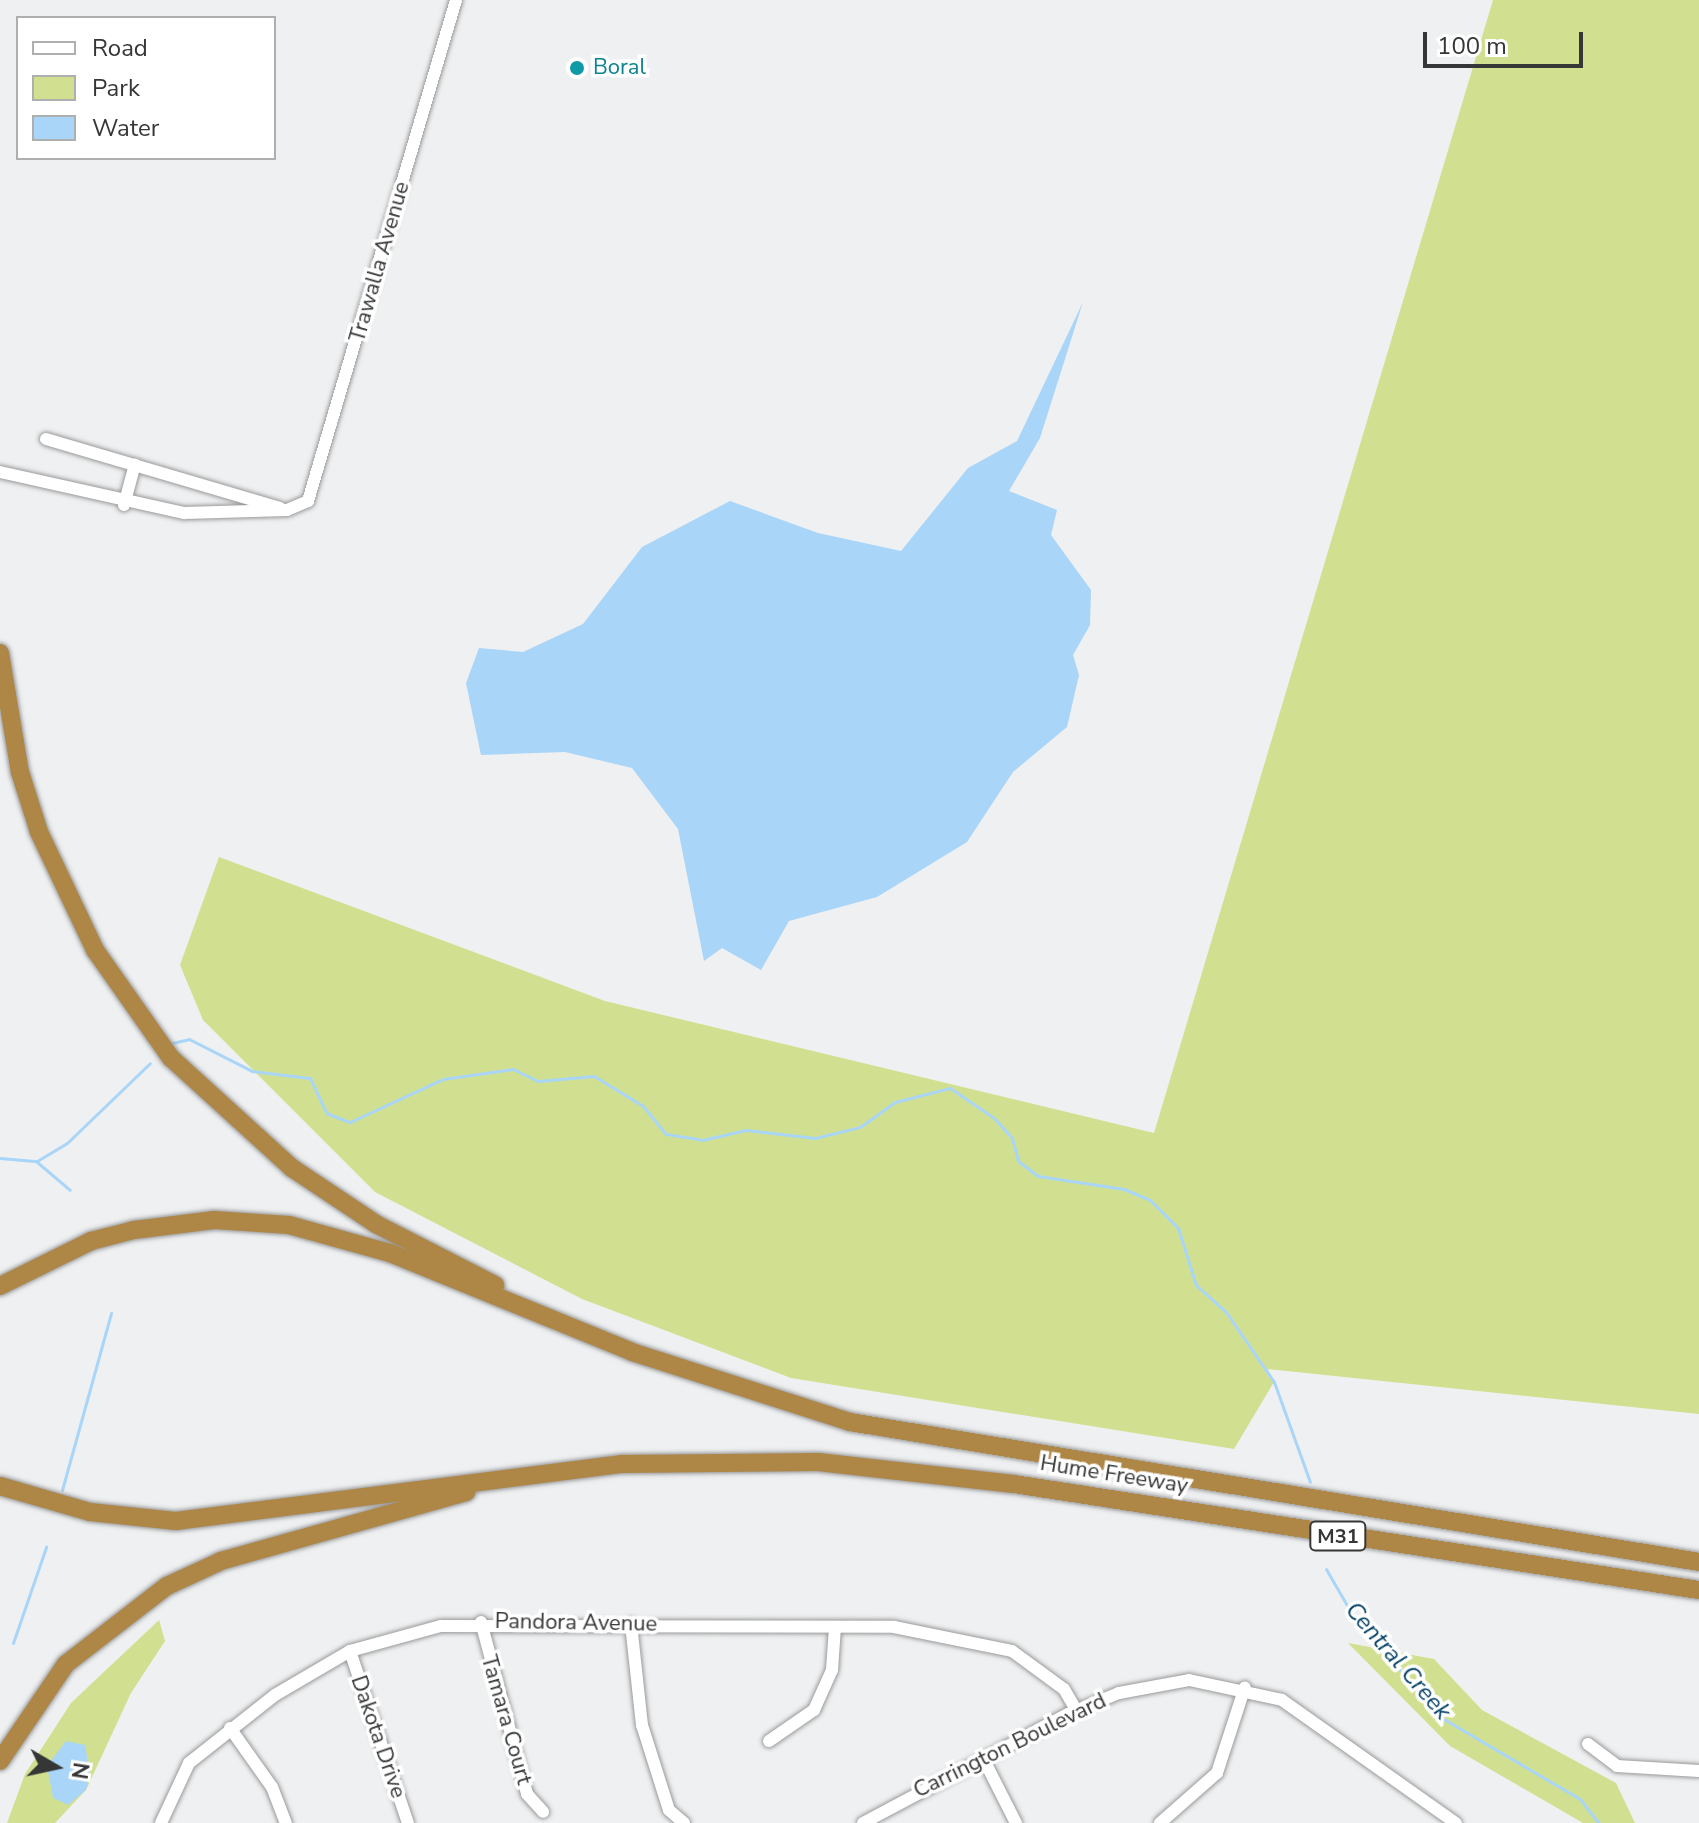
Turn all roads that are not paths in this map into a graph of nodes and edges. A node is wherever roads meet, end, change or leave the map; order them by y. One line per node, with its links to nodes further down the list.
1 (456, 0): 6 (street, Trawalla Avenue)
2 (46, 439): 3 (street)
3 (135, 464): 5 (street); 6 (street)
4 (0, 472): 5 (street)
5 (124, 505): 6 (street)
6 (287, 510)
7 (0, 653): 9 (highway)
8 (0, 1286): 9 (highway)
9 (632, 1352): 12 (highway, Hume Freeway / M31)
10 (519, 1477): 11 (highway); 13 (highway, Hume Freeway / M31); 24 (highway)
11 (0, 1486)
12 (1699, 1562)
13 (1699, 1590)
14 (481, 1622): 15 (street, Pandora Avenue); 17 (street, Pandora Avenue); 26 (street, Tamara Court)
15 (631, 1624): 16 (street, Pandora Avenue); 30 (street)
16 (835, 1627): 19 (street, Pandora Avenue); 21 (street)
17 (350, 1651): 20 (street, Pandora Avenue); 29 (street, Dakota Drive)
18 (1245, 1687): 19 (street, Carrington Boulevard); 33 (street); 34 (street, Carrington Boulevard)
19 (1072, 1712): 23 (street, Carrington Boulevard)
20 (230, 1728): 27 (street, Pandora Avenue); 28 (street)
21 (769, 1741)
22 (1588, 1744): 25 (street)
23 (983, 1758): 31 (street, Carrington Boulevard); 32 (street)
24 (0, 1761)
25 (1699, 1771)
26 (543, 1812)
27 (161, 1823)
28 (286, 1823)
29 (408, 1823)
30 (684, 1823)
31 (863, 1823)
32 (1016, 1823)
33 (1160, 1823)
34 (1456, 1823)

